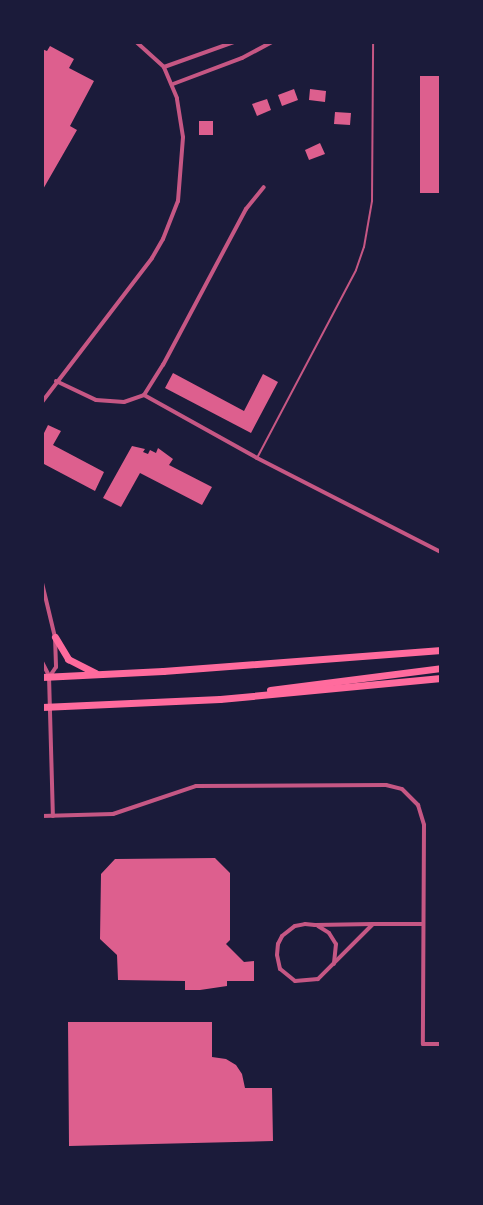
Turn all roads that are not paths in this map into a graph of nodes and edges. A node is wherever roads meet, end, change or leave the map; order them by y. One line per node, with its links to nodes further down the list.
1 (136, 42): 5 (street)
2 (234, 42): 5 (street)
3 (272, 42): 6 (street)
4 (373, 42): 11 (lane)
5 (164, 67): 6 (street)
6 (172, 84): 8 (street)
7 (264, 187): 9 (street)
8 (56, 381): 9 (street); 10 (street)
9 (144, 395): 11 (street)
10 (42, 402)
11 (257, 458): 12 (street)
12 (441, 552)
13 (42, 583): 14 (street)
14 (55, 637): 18 (main road); 19 (street)
15 (441, 650): 18 (main road)
16 (42, 662): 19 (street)
17 (441, 668): 21 (main road)
18 (98, 674): 19 (main road)
19 (46, 676): 22 (street)
20 (441, 678): 21 (main road)
21 (220, 699): 22 (main road)
22 (46, 707): 24 (street)
23 (42, 816): 24 (street)
24 (53, 816): 26 (street)
25 (373, 924): 26 (street); 27 (street); 28 (street)
26 (422, 924): 29 (street)
27 (315, 925): 28 (street); 28 (street)
28 (333, 967)
29 (441, 1044)

